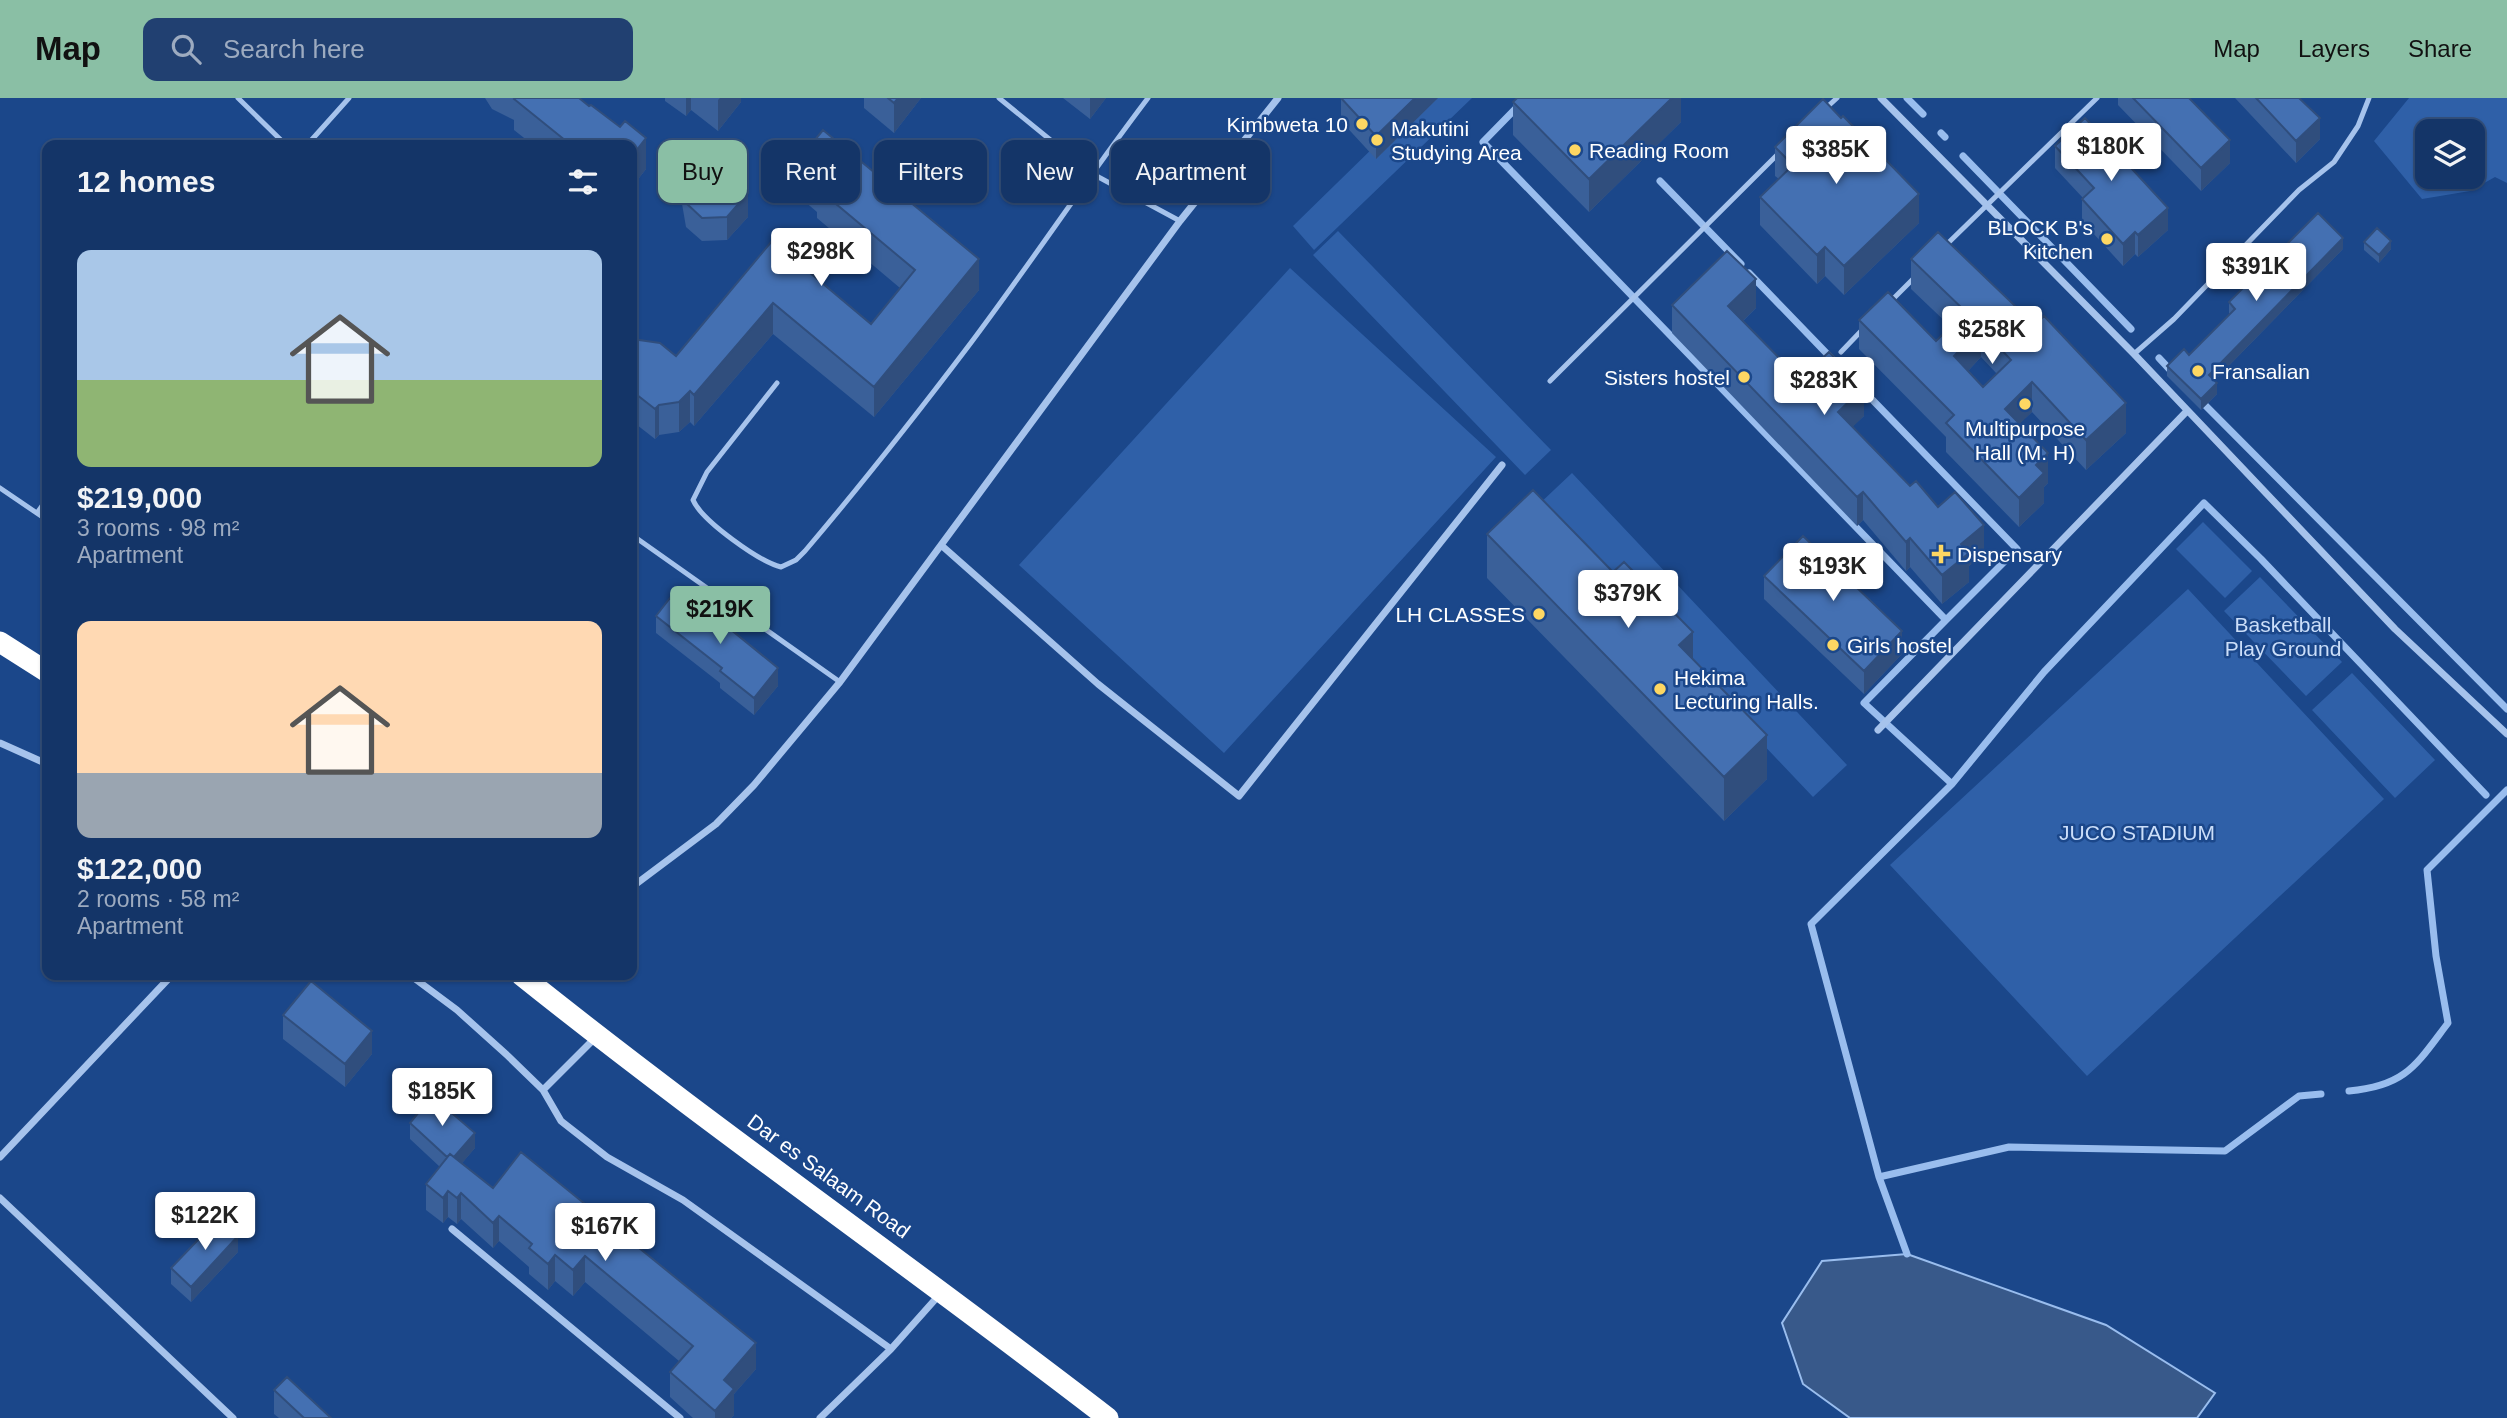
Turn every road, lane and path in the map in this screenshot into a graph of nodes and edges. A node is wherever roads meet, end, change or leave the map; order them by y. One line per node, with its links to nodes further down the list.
1 (238, 98): 11 (lane)
2 (349, 98): 12 (lane)
3 (999, 98): 13 (lane)
4 (1148, 98): 15 (lane)
5 (1278, 98): 19 (street)
6 (1836, 98): 10 (lane)
7 (1881, 98): 18 (street)
8 (2097, 98): 18 (lane)
9 (2369, 98): 25 (lane)
10 (1817, 117)
11 (281, 140)
12 (311, 140)
13 (1051, 140)
14 (1782, 150): 26 (lane)
15 (1097, 165)
16 (1097, 176): 19 (lane)
17 (1070, 203): 27 (lane)
18 (1986, 205): 20 (lane); 25 (street)
19 (1180, 221): 35 (street)
20 (1937, 254)
21 (1919, 273): 22 (lane)
22 (1882, 311)
23 (1872, 320): 24 (lane)
24 (1842, 352)
25 (2134, 354): 28 (street)
26 (1550, 381)
27 (777, 383)
28 (2187, 411): 39 (street); 40 (street)
29 (1502, 465): 35 (street)
30 (0, 488): 32 (lane)
31 (42, 506): 32 (lane)
32 (37, 513): 33 (lane)
33 (42, 516)
34 (637, 539): 38 (lane)
35 (941, 545): 38 (street)
36 (0, 642): 37 (highway)
37 (42, 668)
38 (840, 682): 43 (street)
39 (1878, 730)
40 (2507, 734)
41 (0, 743): 42 (street)
42 (42, 762)
43 (637, 883)
44 (167, 980): 49 (street)
45 (417, 980): 48 (street)
46 (527, 980): 47 (highway, Dar es Salaam Road)
47 (597, 1036): 48 (street); 52 (highway, Dar es Salaam Road)
48 (543, 1090): 53 (street)
49 (0, 1157)
50 (0, 1198): 54 (street)
51 (452, 1229): 55 (street)
52 (943, 1291): 53 (street); 57 (highway, Dar es Salaam Road)
53 (891, 1349): 56 (street)
54 (233, 1418)
55 (680, 1418)
56 (820, 1418)
57 (1108, 1418)

